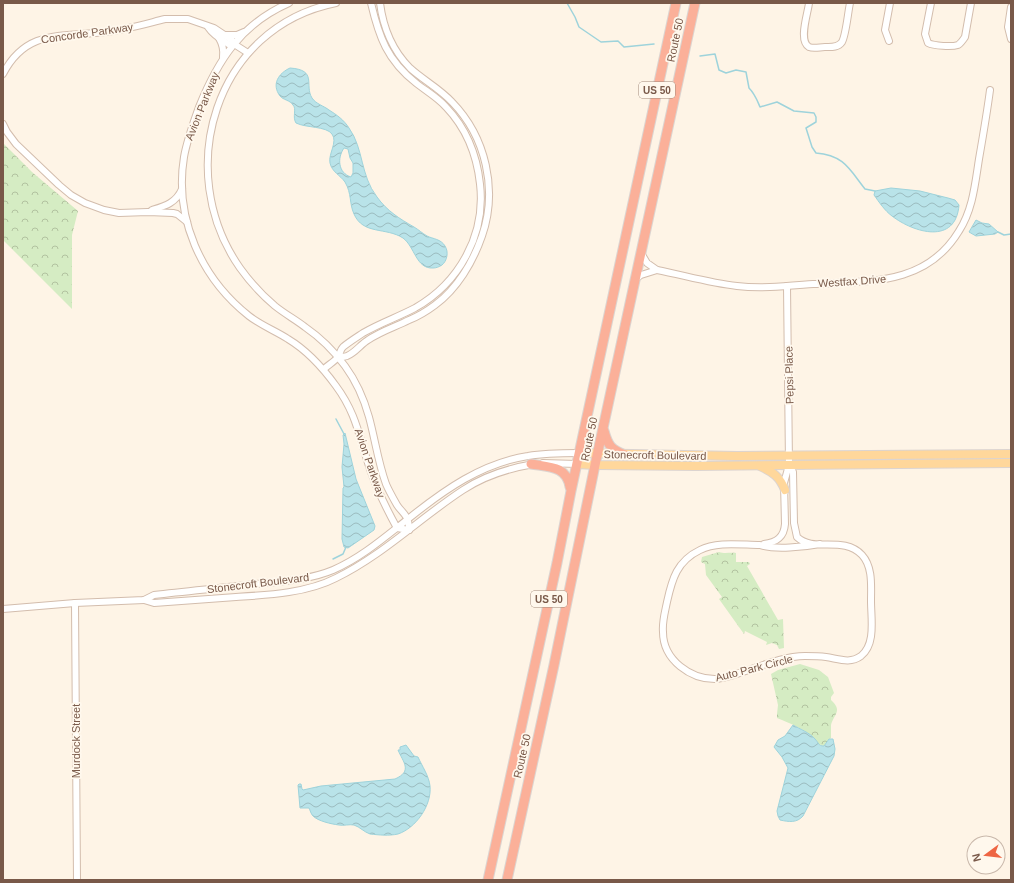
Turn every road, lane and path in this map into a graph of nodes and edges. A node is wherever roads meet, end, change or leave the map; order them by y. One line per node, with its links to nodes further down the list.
1 (289, 3): 13 (street, Avion Parkway)
2 (336, 3): 18 (street, Avion Parkway)
3 (371, 3): 30 (street)
4 (380, 3): 30 (street)
5 (676, 3): 33 (highway, Route 50 / US 50)
6 (695, 3): 26 (highway, Route 50 / US 50)
7 (809, 3): 8 (street)
8 (850, 3)
9 (890, 3): 16 (street)
10 (931, 3): 11 (street)
11 (971, 3)
12 (1011, 7): 15 (street)
13 (246, 32): 14 (street); 17 (street, Avion Parkway)
14 (220, 36): 17 (street, Concorde Parkway); 19 (street); 20 (street, Concorde Parkway)
15 (1011, 39)
16 (889, 41)
17 (234, 44): 18 (street, Concorde Parkway); 19 (street, Avion Parkway)
18 (248, 53): 30 (street, Avion Parkway)
19 (224, 57): 23 (street, Avion Parkway)
20 (3, 74)
21 (990, 90): 29 (street, Westfax Drive)
22 (3, 124): 24 (street)
23 (182, 188): 24 (street); 25 (street, Avion Parkway)
24 (148, 212): 25 (street)
25 (187, 222): 31 (street, Avion Parkway)
26 (641, 253): 27 (street); 28 (highway, Route 50 / US 50)
27 (657, 270): 28 (street); 29 (street, Westfax Drive)
28 (635, 279): 32 (highway, Route 50 / US 50)
29 (787, 286): 37 (street, Pepsi Place)
30 (338, 357): 31 (street); 46 (street, Avion Parkway)
31 (324, 369): 47 (street, Avion Parkway)
32 (604, 428): 34 (highway, Route 50 / US 50); 36 (highway)
33 (579, 453): 34 (main road, Stonecroft Boulevard); 40 (highway, Route 50 / US 50); 46 (street, Stonecroft Boulevard)
34 (598, 454): 36 (main road, Stonecroft Boulevard); 41 (highway, Route 50 / US 50)
35 (1011, 454): 37 (main road, Stonecroft Boulevard)
36 (625, 455): 37 (main road, Stonecroft Boulevard)
37 (789, 456): 43 (street, Pepsi Place)
38 (1011, 463): 43 (main road, Stonecroft Boulevard)
39 (531, 464): 40 (street, Stonecroft Boulevard); 45 (highway); 48 (street, Stonecroft Boulevard)
40 (577, 464): 41 (main road, Stonecroft Boulevard); 45 (highway, Route 50 / US 50)
41 (595, 465): 42 (main road, Stonecroft Boulevard); 57 (highway, Route 50 / US 50)
42 (758, 465): 43 (main road, Stonecroft Boulevard); 44 (main road)
43 (790, 465): 44 (street); 49 (street, Pepsi Place)
44 (785, 490): 51 (street)
45 (571, 491): 56 (highway, Route 50 / US 50)
46 (408, 519): 47 (street, Stonecroft Boulevard); 48 (street)
47 (397, 528): 48 (street); 52 (street, Stonecroft Boulevard)
48 (409, 530): 52 (street, Stonecroft Boulevard)
49 (806, 543): 50 (street, Auto Park Circle)
50 (820, 544): 51 (street, Auto Park Circle); 51 (street, Auto Park Circle)
51 (760, 545)
52 (144, 600): 53 (street, Stonecroft Boulevard)
53 (75, 603): 54 (street, Stonecroft Boulevard); 55 (street, Murdock Street)
54 (3, 609)
55 (77, 880)
56 (488, 880)
57 (507, 880)

